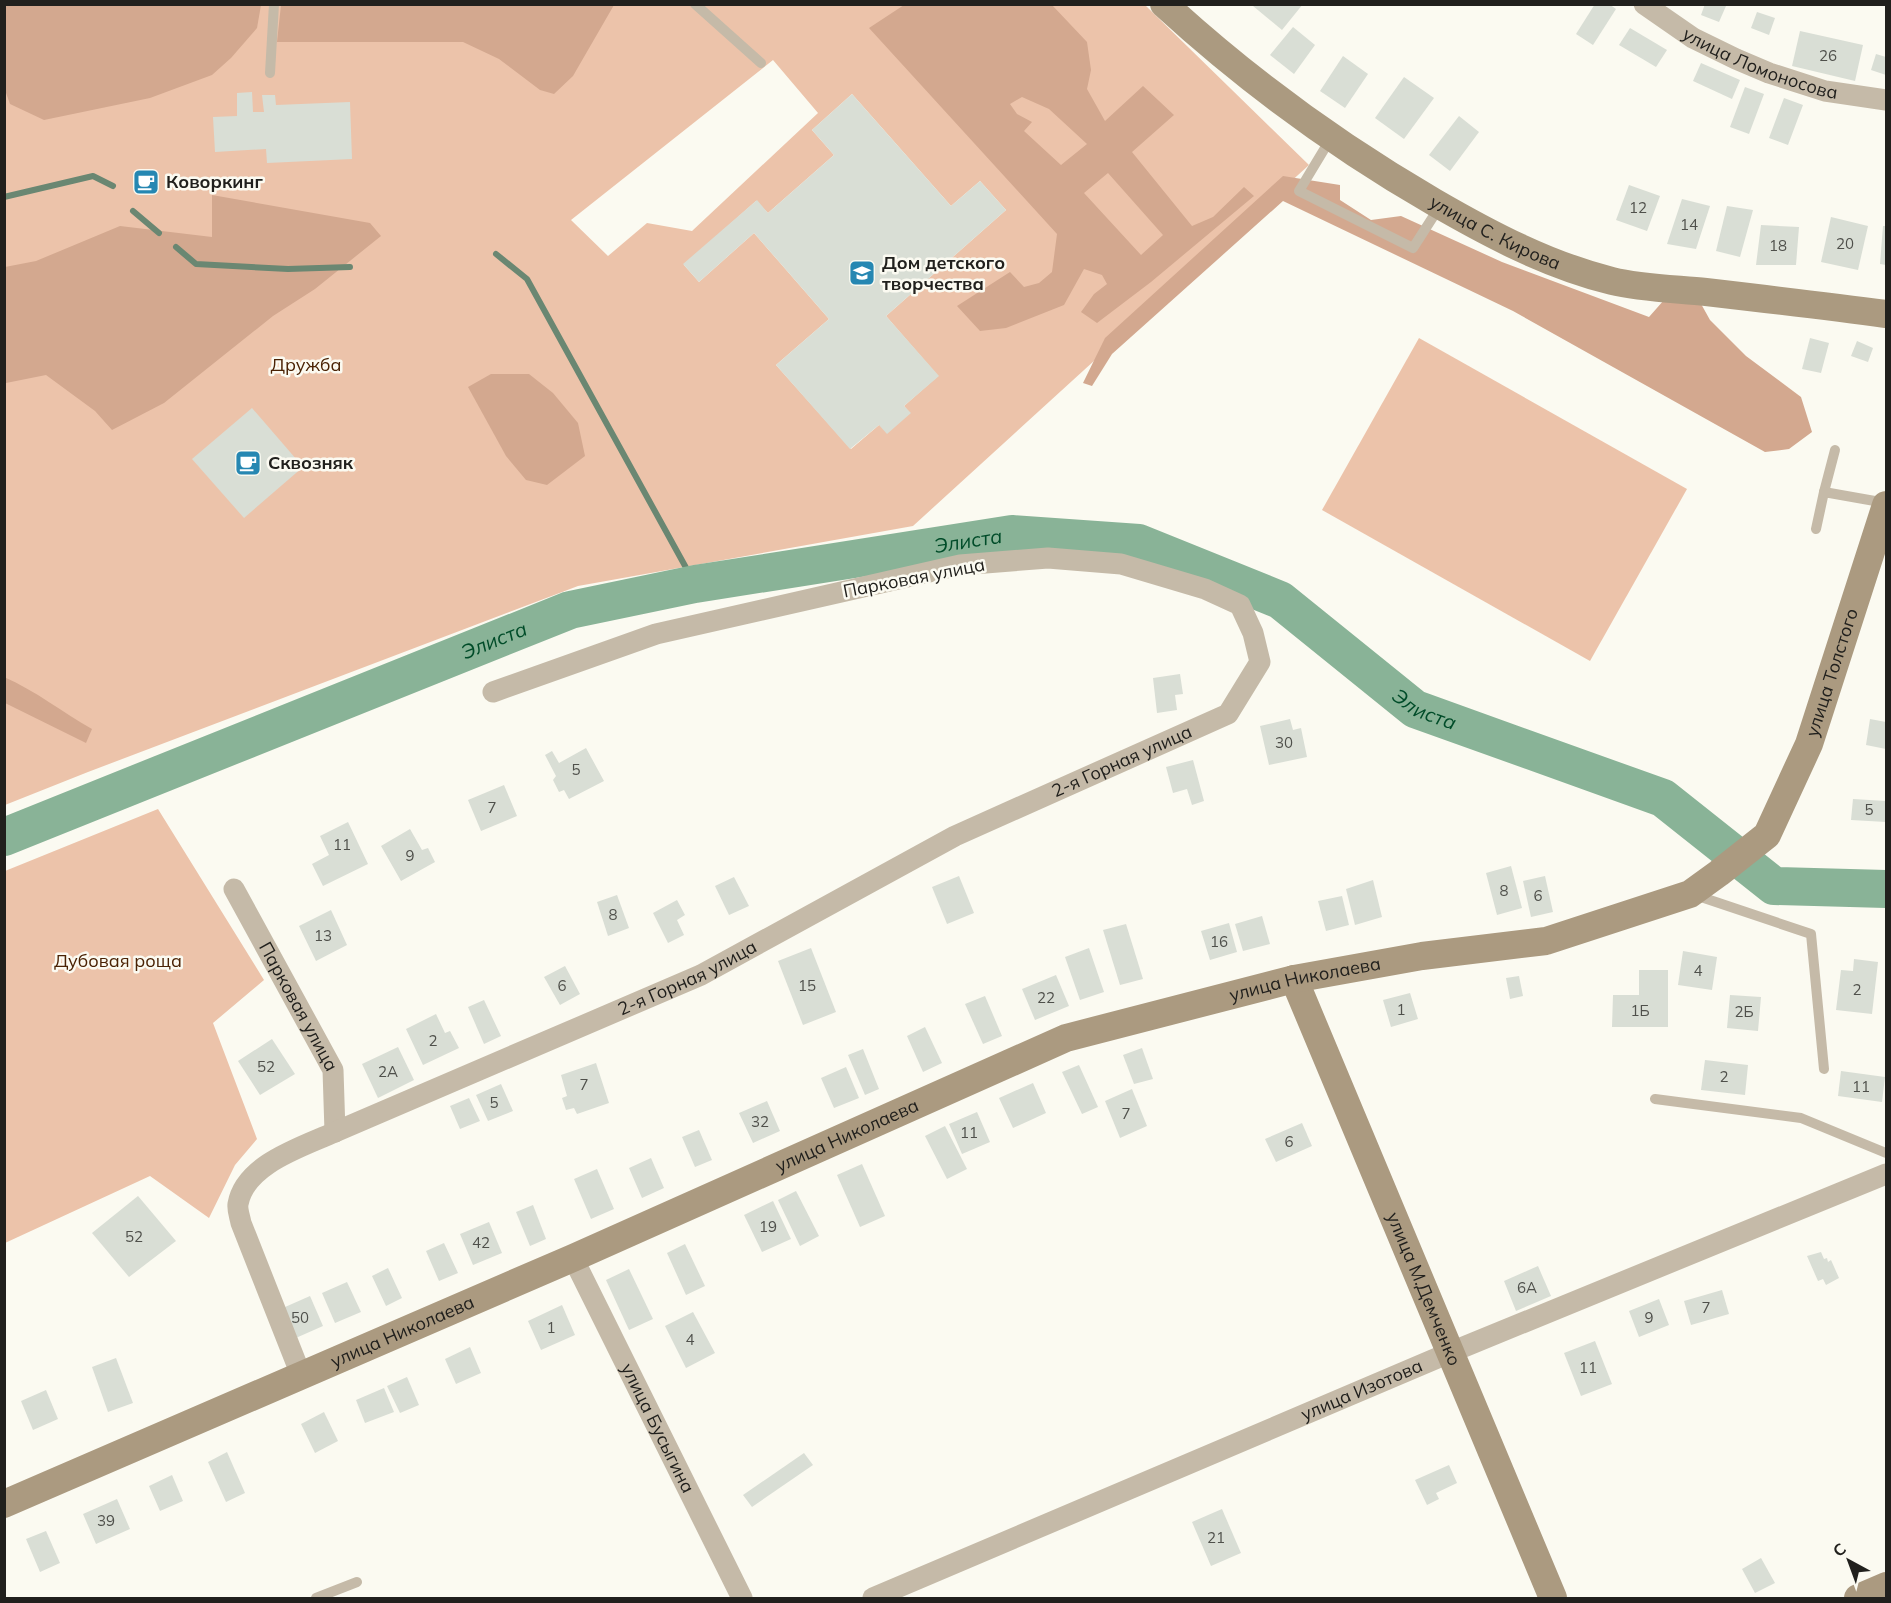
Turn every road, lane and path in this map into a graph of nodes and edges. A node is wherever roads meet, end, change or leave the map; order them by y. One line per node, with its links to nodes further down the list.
1 (274, 4): 6 (lane)
2 (695, 4): 5 (lane)
3 (1164, 4): 8 (street, улица С. Кирова)
4 (1644, 4): 7 (street, улица Ломоносова)
5 (761, 63)
6 (270, 73)
7 (1887, 100)
8 (1331, 138): 9 (street, улица С. Кирова); 9 (lane)
9 (1440, 206): 10 (street, улица С. Кирова)
10 (1887, 314)
11 (1835, 450): 12 (lane)
12 (1824, 492): 13 (lane); 14 (lane)
13 (1887, 504): 17 (street, улица Толстого)
14 (1816, 529)
15 (1253, 633): 16 (street, Парковая улица); 23 (street, 2-я Горная улица)
16 (493, 692)
17 (1767, 835): 19 (street, улица Николаева)
18 (234, 889): 23 (street, Парковая улица)
19 (1690, 894): 20 (street, улица Николаева); 21 (lane)
20 (1294, 979): 26 (street, улица Николаева); 27 (street, улица М.Демченко)
21 (1824, 1069)
22 (1655, 1099): 24 (lane)
23 (335, 1132): 28 (street, 2-я Горная улица)
24 (1887, 1153)
25 (1887, 1174): 27 (street, улица Изотова)
26 (573, 1258): 28 (street, улица Николаева); 33 (street, улица Бусыгина)
27 (1449, 1353): 34 (street, улица Изотова); 35 (street, улица М.Демченко)
28 (301, 1375): 29 (street, улица Николаева)
29 (4, 1504)
30 (357, 1582): 32 (lane)
31 (1887, 1586): 36 (street)
32 (316, 1599)
33 (742, 1599)
34 (873, 1599)
35 (1553, 1599)
36 (1858, 1599)

